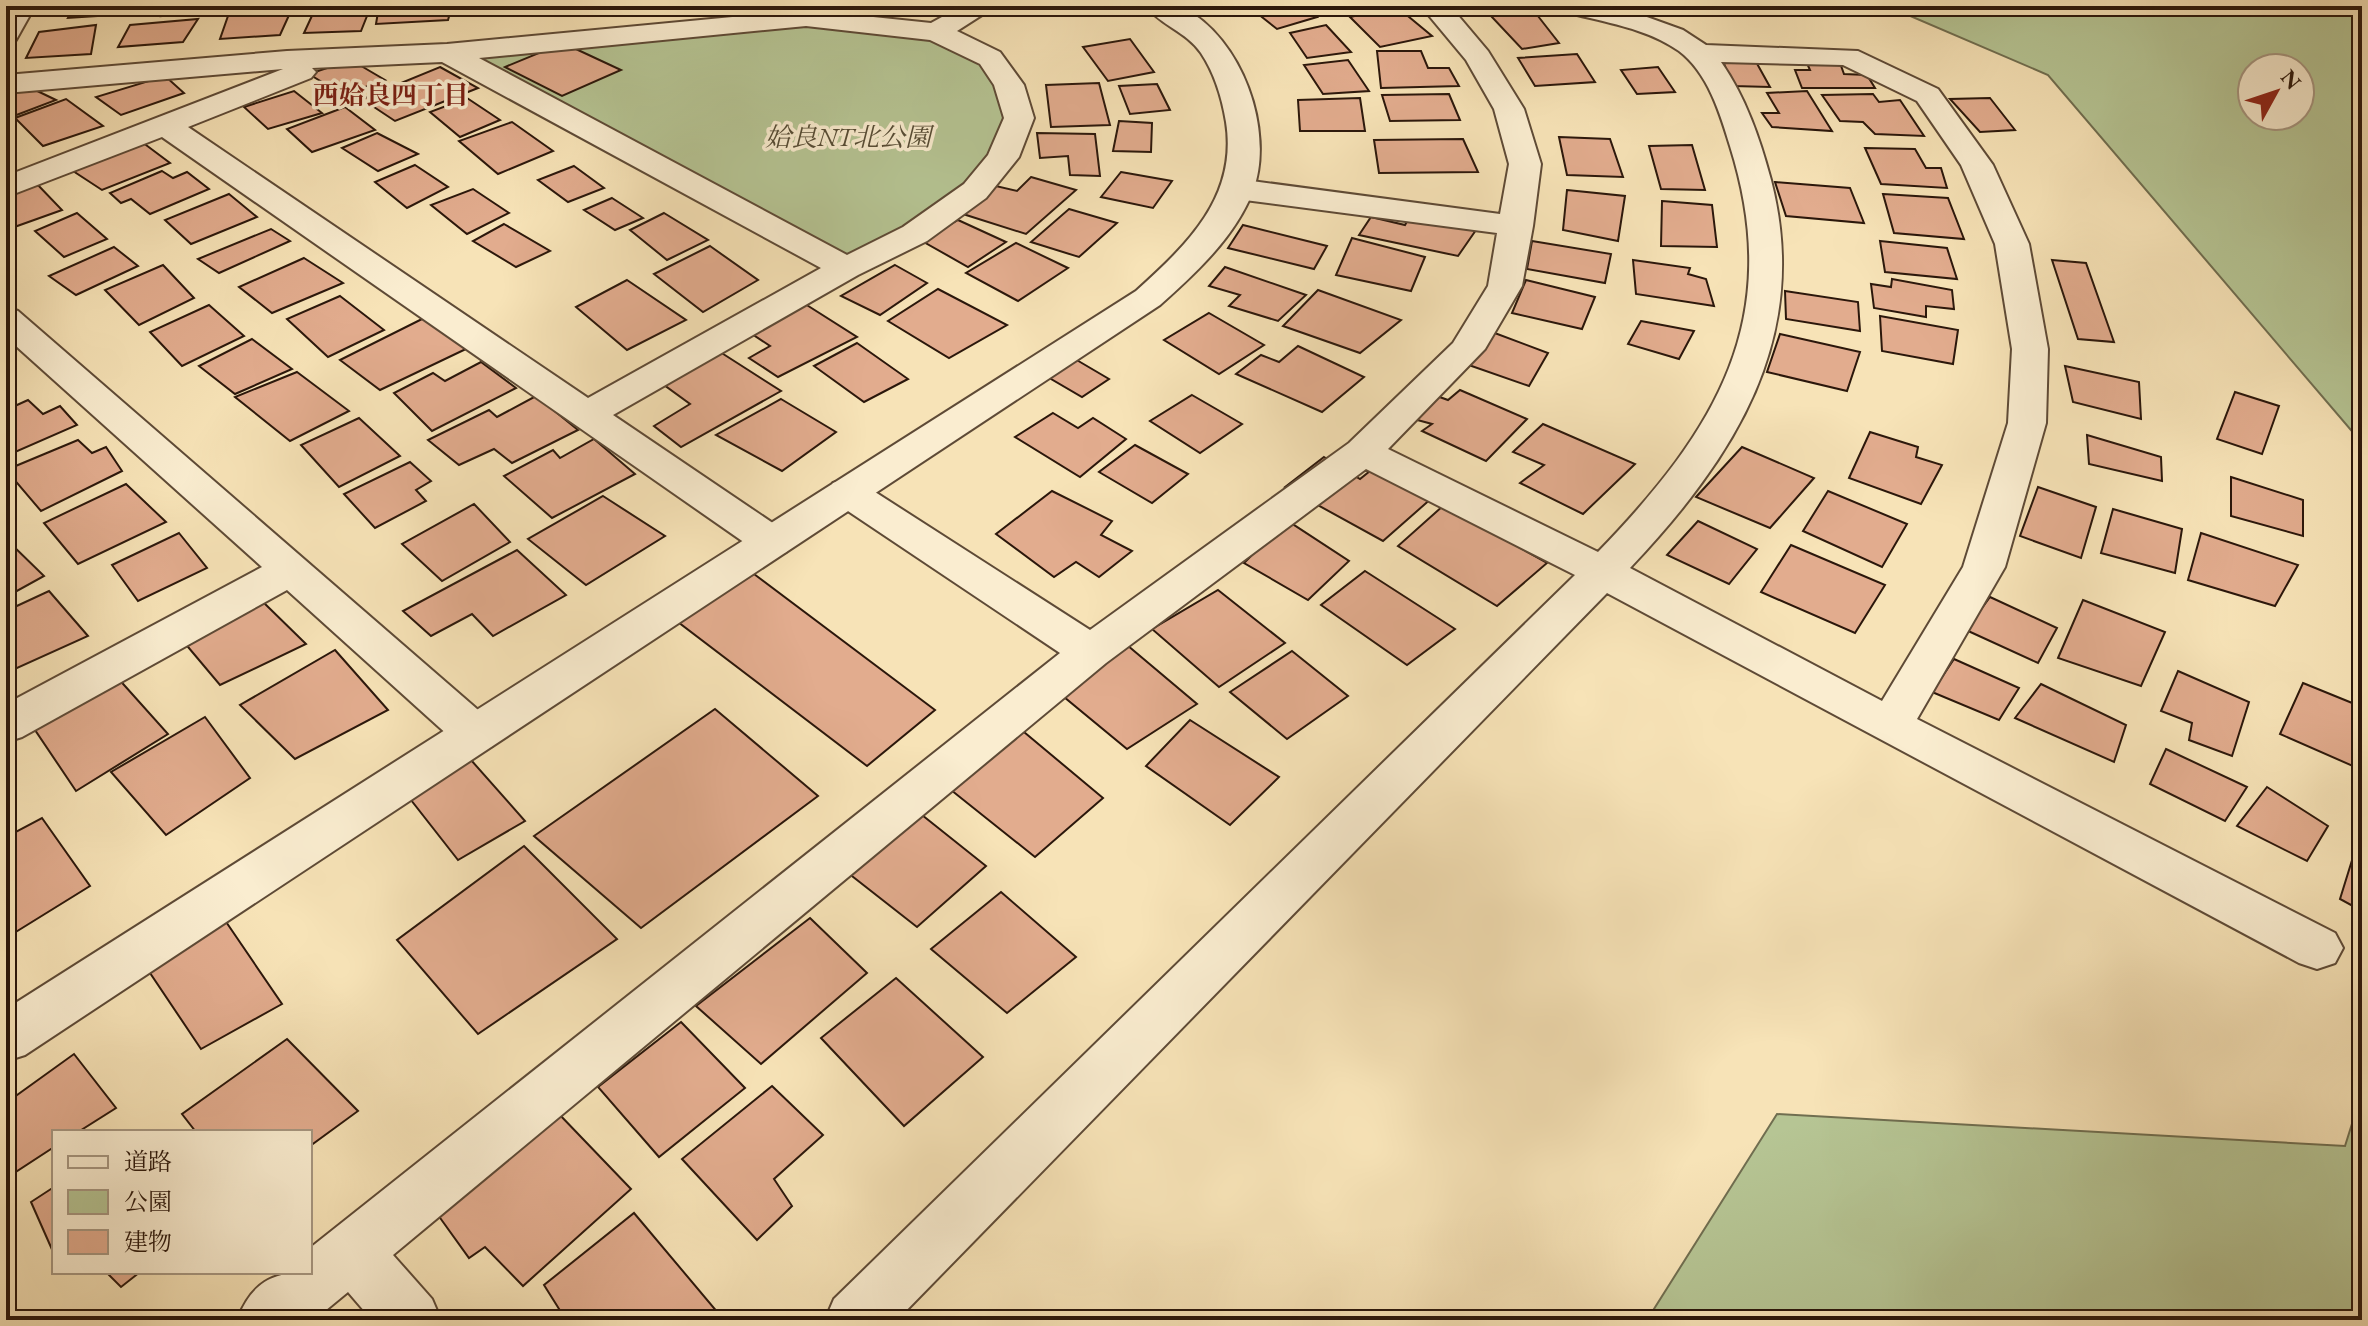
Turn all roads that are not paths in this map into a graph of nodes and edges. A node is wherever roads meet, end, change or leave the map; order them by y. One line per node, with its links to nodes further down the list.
1 (21, 6): 7 (street)
2 (982, 6): 6 (street)
3 (1160, 6): 14 (street)
4 (1435, 6): 15 (street)
5 (1575, 6): 9 (street)
6 (936, 32): 8 (street); 16 (street)
7 (6, 34)
8 (447, 53): 10 (street); 16 (street)
9 (1698, 53): 23 (street); 26 (street)
10 (337, 57): 11 (street); 12 (street)
11 (6, 84)
12 (166, 126): 13 (street); 18 (street)
13 (6, 187)
14 (1237, 189): 15 (street); 20 (street)
15 (1517, 226): 19 (street)
16 (846, 268): 18 (street)
17 (6, 318): 22 (street)
18 (587, 414): 21 (street)
19 (1363, 452): 23 (street); 24 (street)
20 (847, 492): 21 (street); 24 (street)
21 (772, 542): 27 (street)
22 (292, 569): 25 (street); 27 (street)
23 (1603, 572): 26 (street); 33 (street)
24 (1091, 652): 30 (street)
25 (6, 725)
26 (1890, 726): 28 (street)
27 (476, 734): 29 (street)
28 (2317, 948)
29 (6, 1038)
30 (352, 1252): 31 (street); 32 (street)
31 (267, 1320)
32 (411, 1320)
33 (855, 1320)

